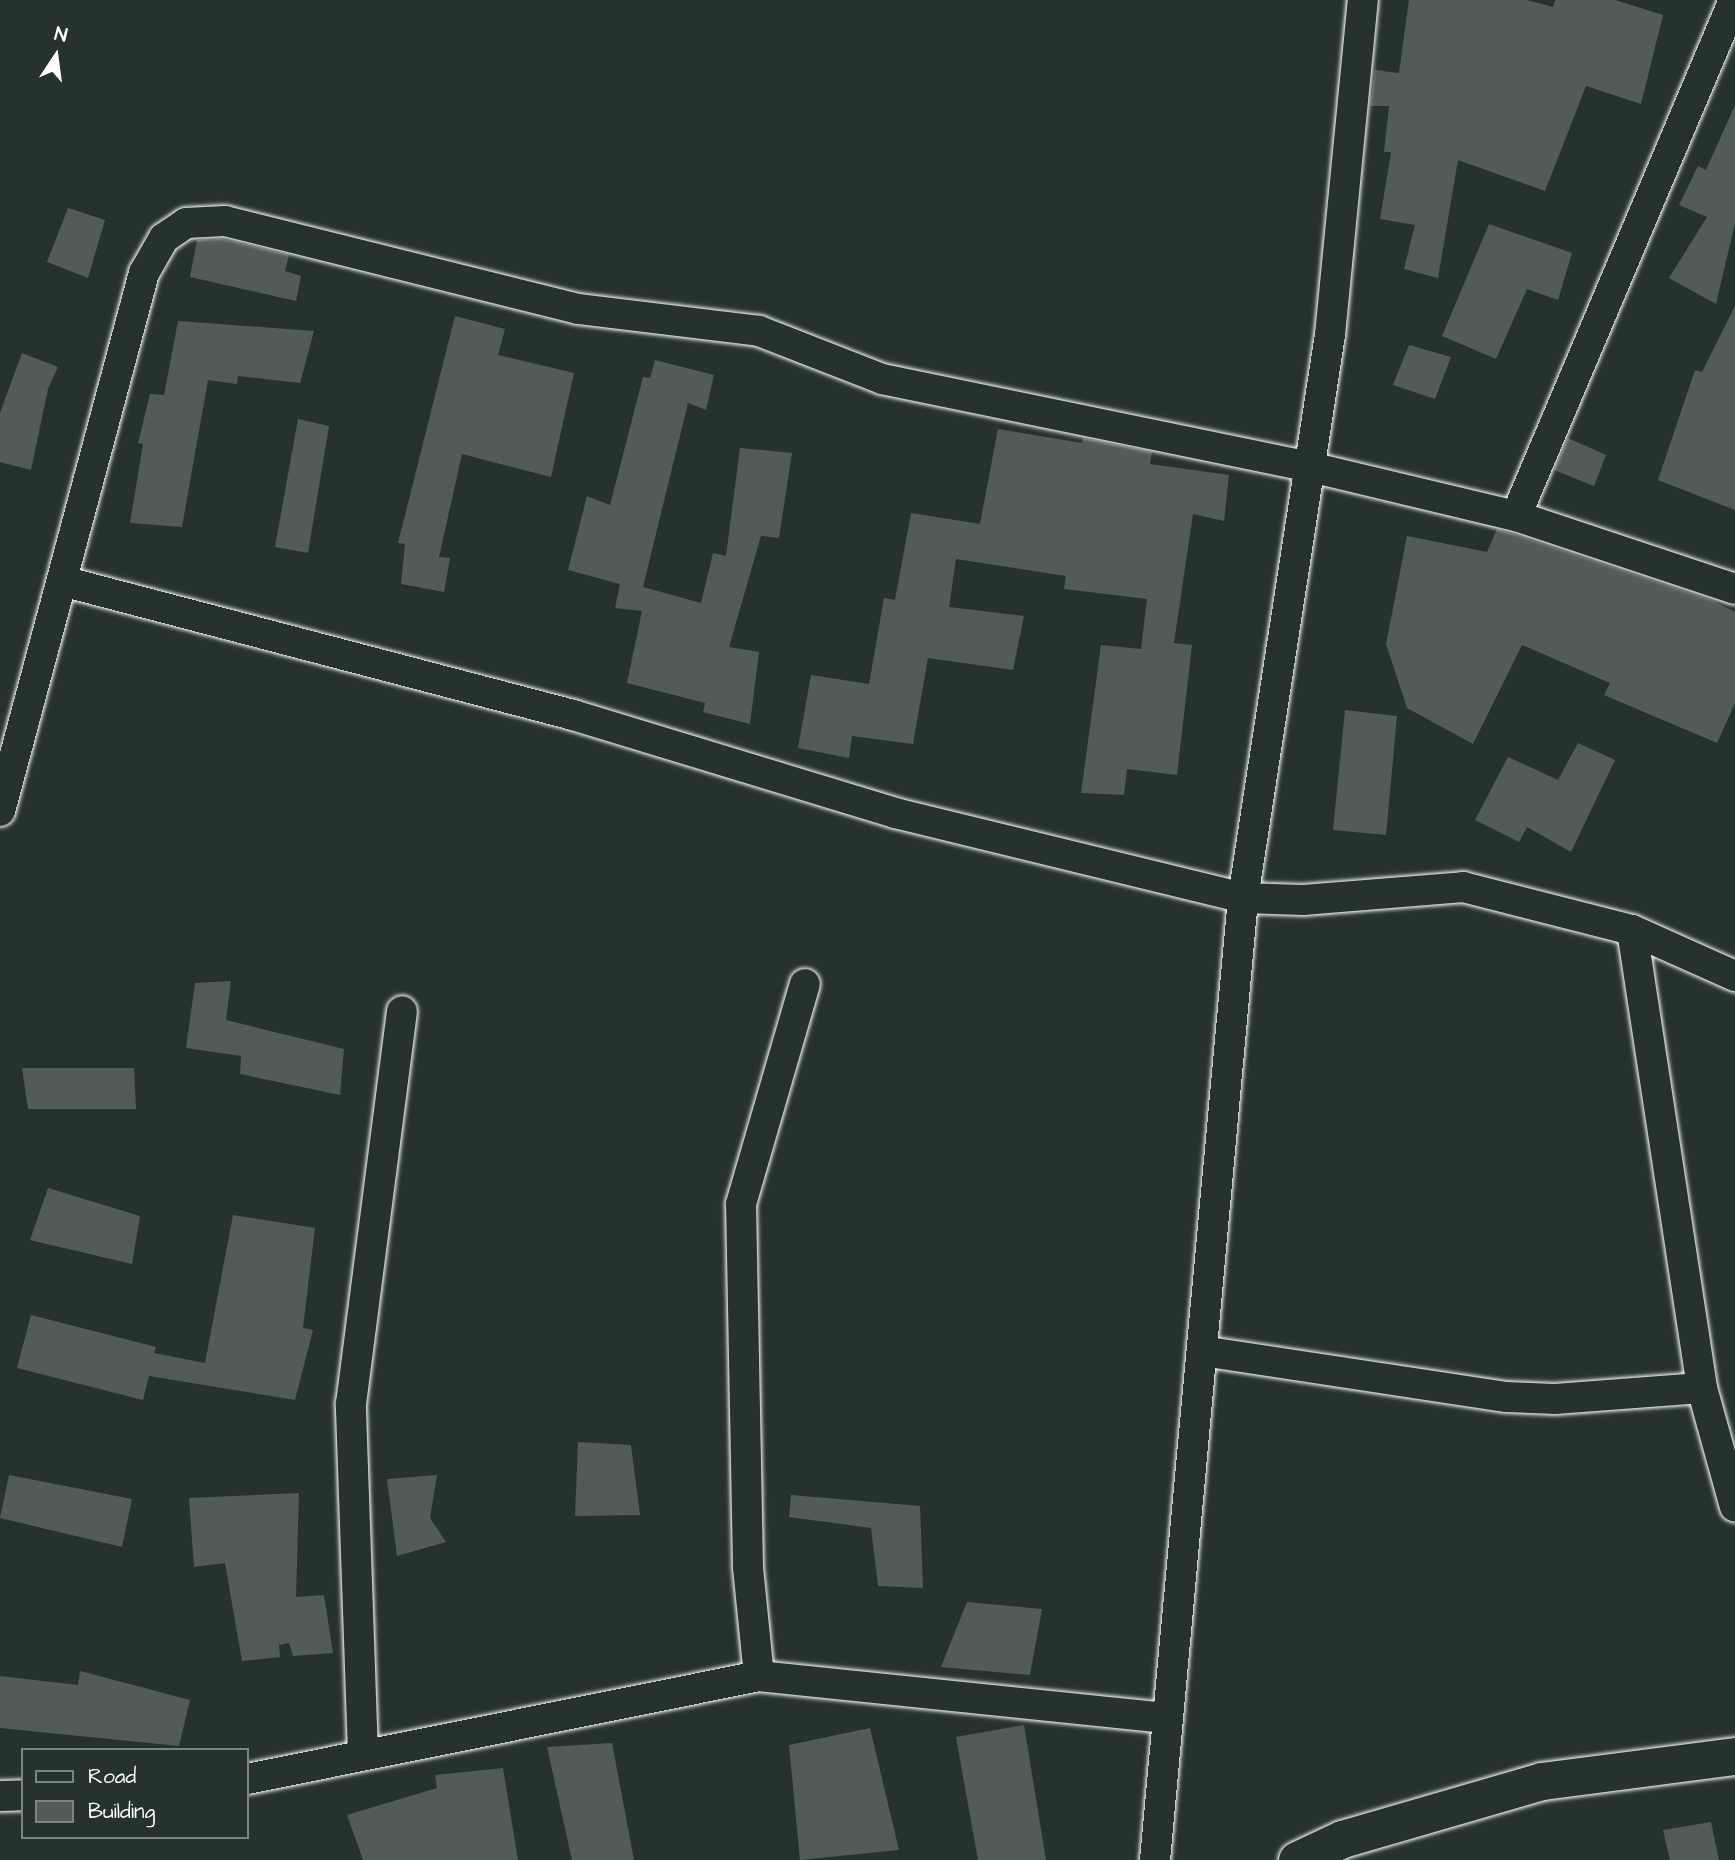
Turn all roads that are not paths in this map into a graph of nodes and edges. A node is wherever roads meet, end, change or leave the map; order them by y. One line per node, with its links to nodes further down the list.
1 (1363, 0): 3 (street)
2 (1734, 0): 4 (street)
3 (1306, 466): 4 (street); 5 (street); 8 (street)
4 (1516, 516): 6 (street)
5 (62, 581): 7 (street); 8 (street)
6 (1735, 589)
7 (0, 811)
8 (1243, 898): 9 (street); 13 (street)
9 (1632, 930): 10 (street); 14 (street)
10 (1735, 976)
11 (805, 984): 16 (street)
12 (402, 1011): 18 (street)
13 (1202, 1351): 14 (street); 17 (street)
14 (1702, 1388): 15 (street)
15 (1735, 1507)
16 (759, 1676): 17 (street); 18 (street)
17 (1168, 1718): 24 (street)
18 (363, 1755): 20 (street)
19 (1735, 1756): 23 (street)
20 (248, 1779)
21 (21, 1795): 22 (street)
22 (0, 1796)
23 (1347, 1849): 25 (street)
24 (1155, 1860)
25 (1297, 1860)

